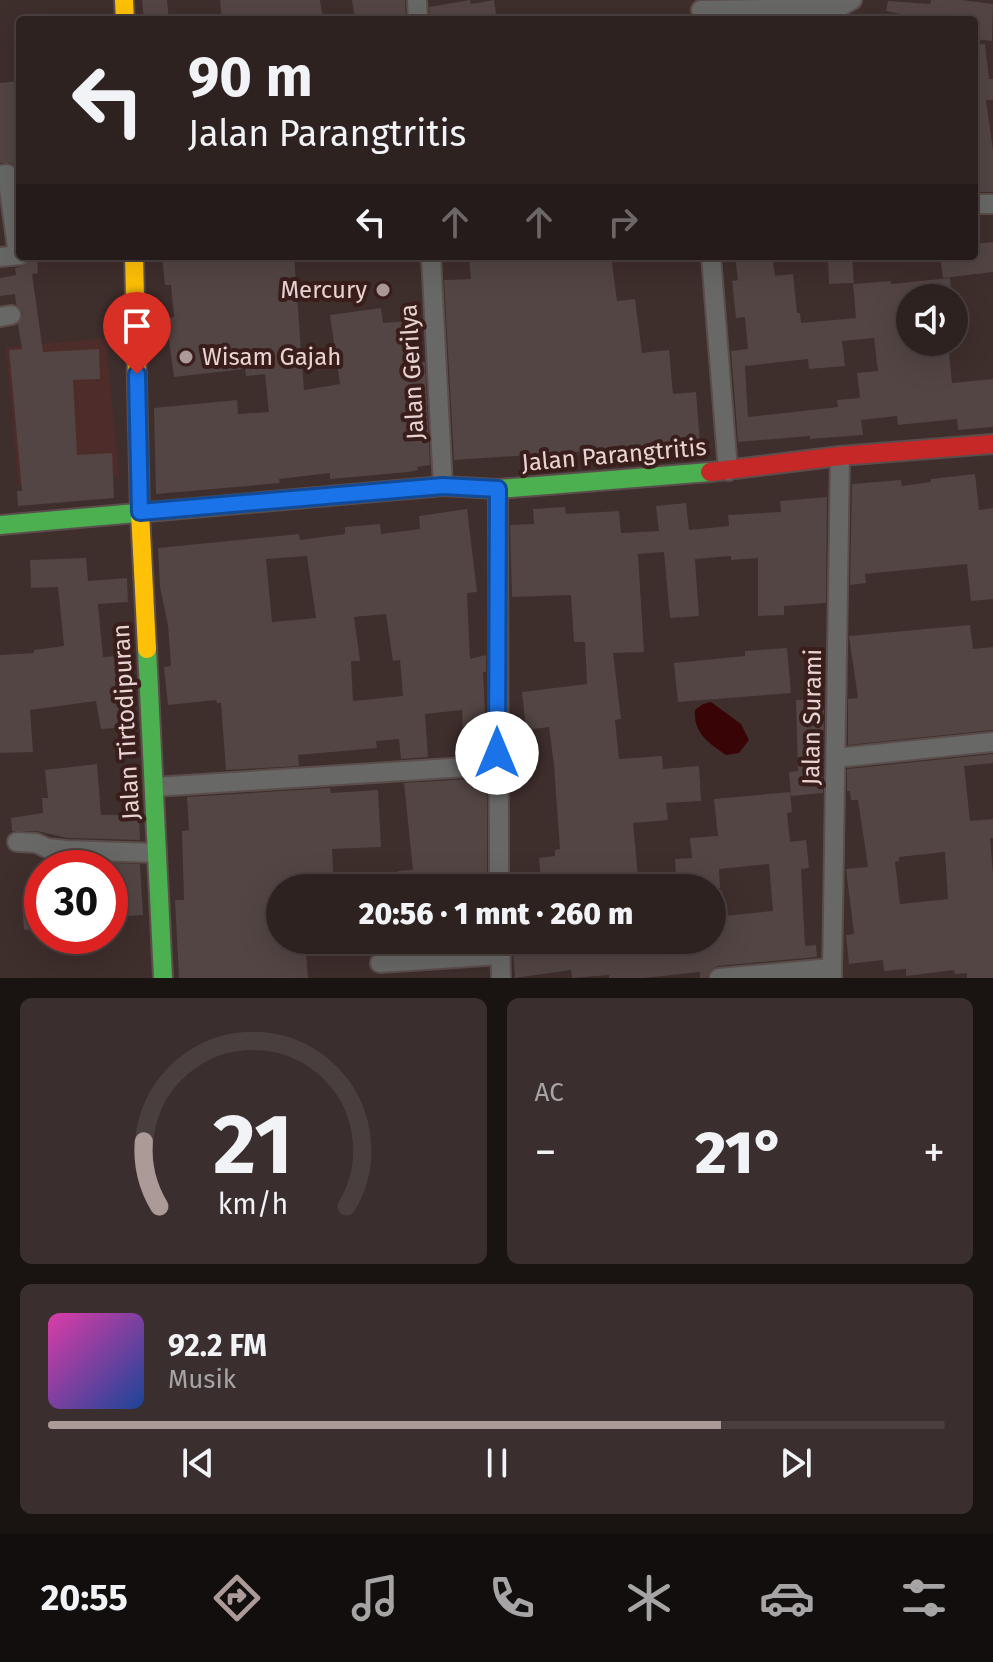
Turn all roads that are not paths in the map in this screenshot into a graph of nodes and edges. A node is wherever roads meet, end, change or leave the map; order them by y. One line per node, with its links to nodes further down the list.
1 (852, 0): 2 (street)
2 (701, 10)
3 (0, 175): 4 (street)
4 (13, 256)
5 (134, 260): 13 (main road, Jalan Tirtodipuran)
6 (431, 260): 11 (street, Jalan Gerilya)
7 (711, 260): 10 (street)
8 (993, 444): 9 (main road, Jalan Parangtritis)
9 (840, 456): 10 (main road, Jalan Parangtritis); 16 (street, Jalan Surami)
10 (728, 471): 12 (main road, Jalan Parangtritis)
11 (443, 486): 12 (main road, Jalan Parangtritis); 13 (main road, Jalan Parangtritis)
12 (498, 489): 17 (street)
13 (140, 512): 14 (main road, Jalan Parangtritis); 18 (main road, Jalan Tirtodipuran)
14 (0, 525)
15 (993, 742): 16 (street)
16 (836, 758): 25 (street, Jalan Surami)
17 (498, 765): 18 (street); 21 (street)
18 (154, 787): 20 (main road, Jalan Tirtodipuran)
19 (17, 842): 20 (street)
20 (157, 853): 26 (main road, Jalan Tirtodipuran)
21 (499, 874)
22 (448, 954): 24 (street)
23 (500, 954): 27 (street)
24 (380, 963)
25 (832, 973): 28 (street)
26 (163, 978)
27 (501, 978)
28 (719, 978)

